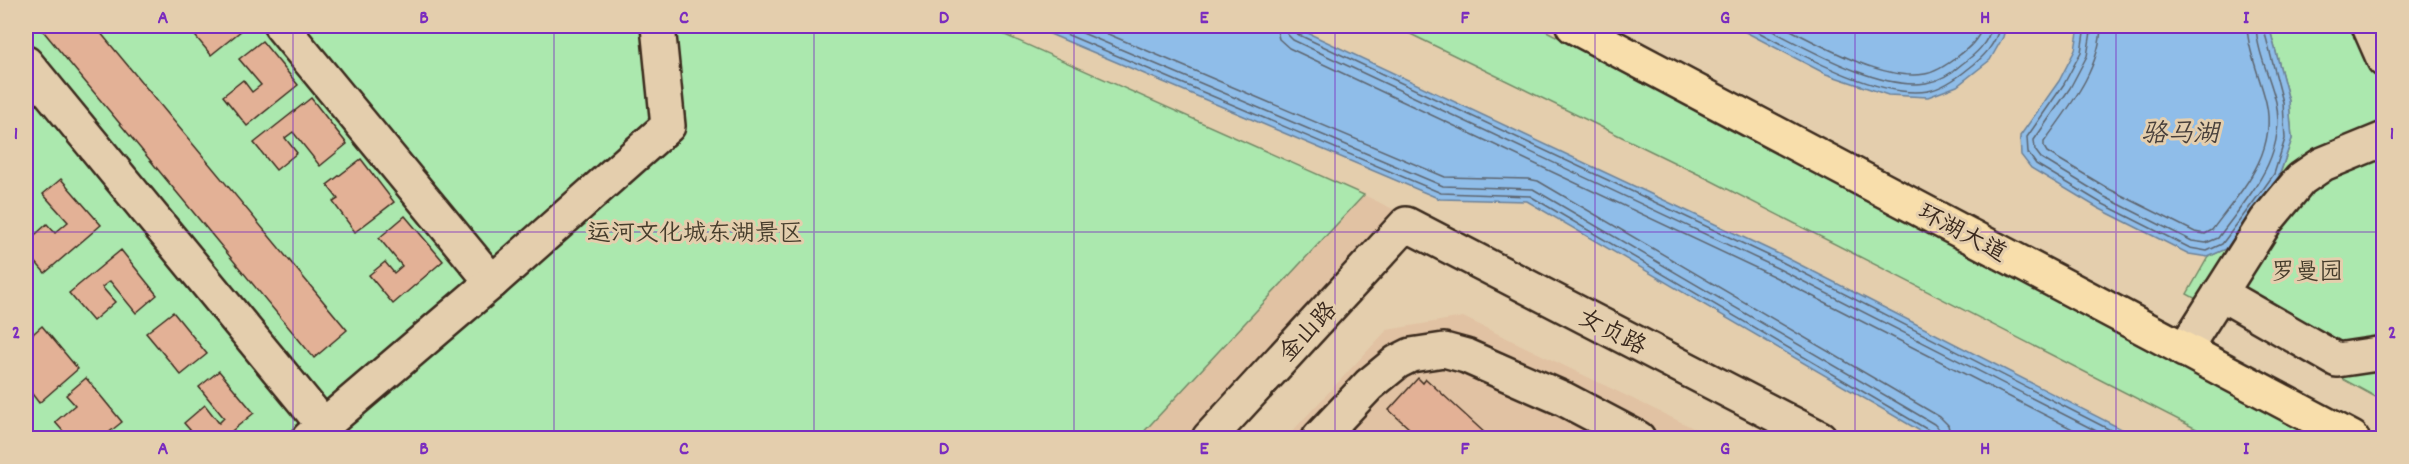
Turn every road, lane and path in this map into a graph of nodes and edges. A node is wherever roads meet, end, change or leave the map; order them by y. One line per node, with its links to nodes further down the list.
1 (281, 26): 9 (street)
2 (658, 26): 9 (street)
3 (1574, 26): 11 (main road, 环湖大道)
4 (2369, 26): 5 (street)
5 (2384, 60)
6 (26, 63): 13 (street)
7 (2384, 139): 10 (street)
8 (1406, 224): 14 (street, 金山路); 17 (street, 女贞路)
9 (492, 282): 13 (street)
10 (2220, 293): 11 (street); 12 (street)
11 (2184, 350): 18 (main road, 环湖大道)
12 (2384, 353)
13 (317, 433)
14 (1209, 438)
15 (1319, 438): 16 (street)
16 (1638, 438)
17 (1821, 438)
18 (2352, 438)

